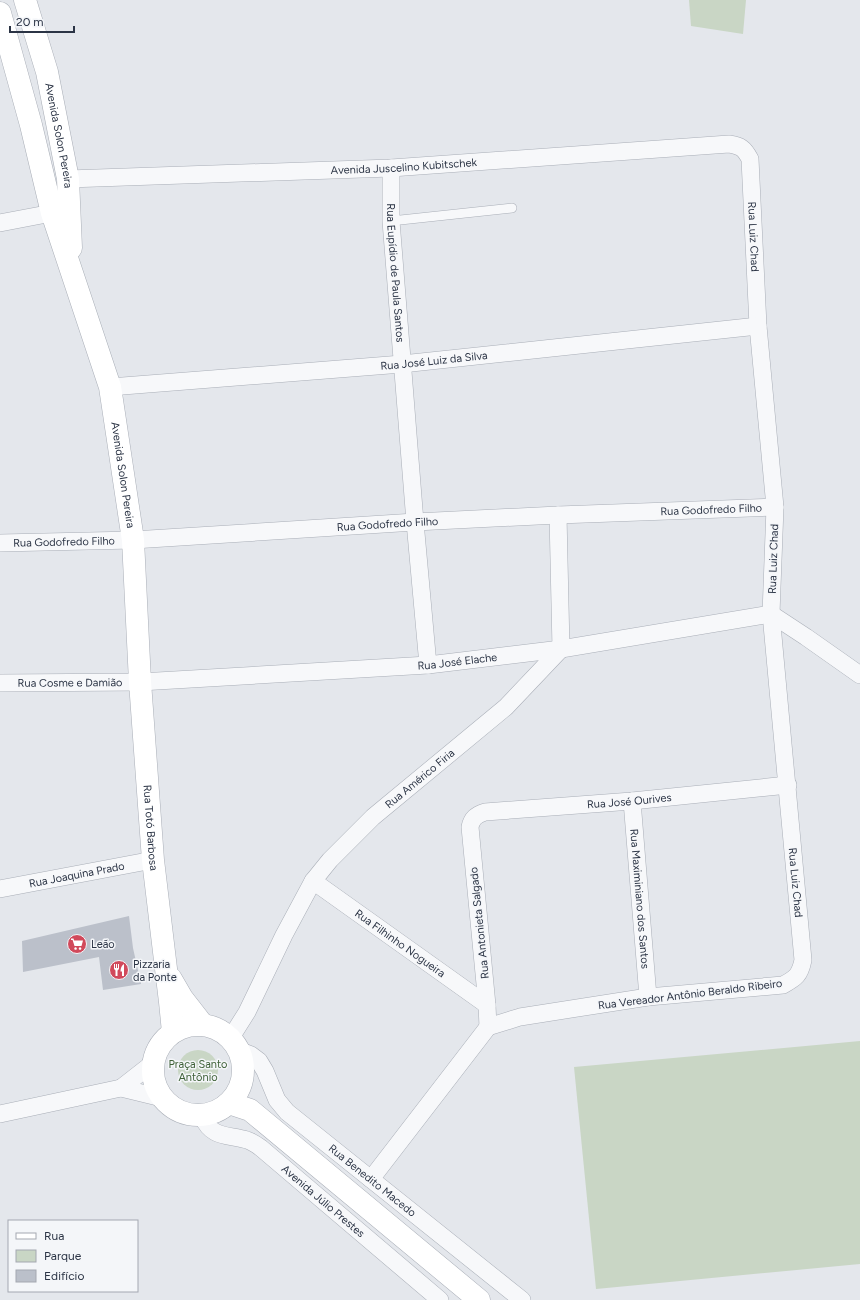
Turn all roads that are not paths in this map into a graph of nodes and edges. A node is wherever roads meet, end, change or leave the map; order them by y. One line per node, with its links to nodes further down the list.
1 (25, 0): 5 (main road, Avenida Solon Pereira)
2 (2, 25): 7 (main road, Avenida Solon Pereira)
3 (738, 146): 4 (street, Avenida Juscelino Kubitschek); 11 (street, Rua Luiz Chad)
4 (391, 168): 5 (street, Avenida Juscelino Kubitschek); 8 (street, Rua Eupídio de Paula Santos)
5 (68, 179): 10 (main road, Avenida Solon Pereira)
6 (512, 208): 8 (lane)
7 (52, 213): 9 (street); 10 (main road, Avenida Solon Pereira)
8 (391, 221): 12 (street, Rua Eupídio de Paula Santos)
9 (0, 223)
10 (73, 275): 13 (main road, Avenida Solon Pereira)
11 (758, 326): 12 (street, Rua José Luiz da Silva); 14 (street, Rua Luiz Chad)
12 (402, 364): 13 (street, Rua José Luiz da Silva); 16 (street, Rua Eupídio de Paula Santos)
13 (110, 387): 17 (main road, Avenida Solon Pereira)
14 (775, 507): 15 (street, Rua Godofredo Filho); 19 (street, Rua Luiz Chad)
15 (558, 515): 16 (street, Rua Godofredo Filho); 20 (street)
16 (415, 522): 17 (street, Rua Godofredo Filho); 21 (street, Rua Eupídio de Paula Santos)
17 (133, 540): 18 (street, Rua Godofredo Filho); 23 (main road, Avenida Solon Pereira)
18 (0, 543)
19 (771, 614): 20 (street, Rua José Elache); 22 (street); 25 (street, Rua Luiz Chad)
20 (561, 649): 21 (street, Rua José Elache); 29 (street, Rua Américo Firia)
21 (428, 665): 23 (street, Rua José Elache)
22 (860, 676)
23 (140, 682): 24 (street, Rua Cosme e Damião); 28 (main road, Rua Totó Barbosa)
24 (0, 683)
25 (788, 785): 26 (street, Rua José Ourives); 32 (street, Rua Luiz Chad)
26 (632, 801): 27 (street, Rua José Ourives); 33 (street, Rua Maximiniano dos Santos)
27 (472, 819): 34 (street, Rua Antonieta Salgado)
28 (153, 860): 30 (street, Rua Joaquina Prado); 31 (main road, Rua Totó Barbosa)
29 (313, 881): 34 (street, Rua Filhinho Nogueira); 38 (street, Rua Américo Firia)
30 (0, 889)
31 (167, 973): 35 (main road, Rua Totó Barbosa); 37 (main road, Rua Totó Barbosa)
32 (796, 976): 33 (street, Rua Vereador Antônio Beraldo Ribeiro)
33 (648, 997): 36 (street, Rua Vereador Antônio Beraldo Ribeiro)
34 (487, 1005): 36 (street, Rua Antonieta Salgado)
35 (202, 1026): 37 (main road); 38 (main road)
36 (488, 1027): 45 (street)
37 (173, 1032): 39 (main road)
38 (234, 1044): 41 (main road); 45 (street, Rua Benedito Macedo)
39 (154, 1063): 40 (street); 42 (main road)
40 (121, 1088): 42 (street); 43 (street)
41 (234, 1096): 44 (main road); 47 (main road, Avenida Júlio Prestes)
42 (162, 1098): 44 (main road)
43 (0, 1114)
44 (202, 1116): 46 (street, Avenida Júlio Prestes)
45 (371, 1180): 48 (street, Rua Benedito Macedo)
46 (440, 1300)
47 (479, 1300)
48 (522, 1300)

